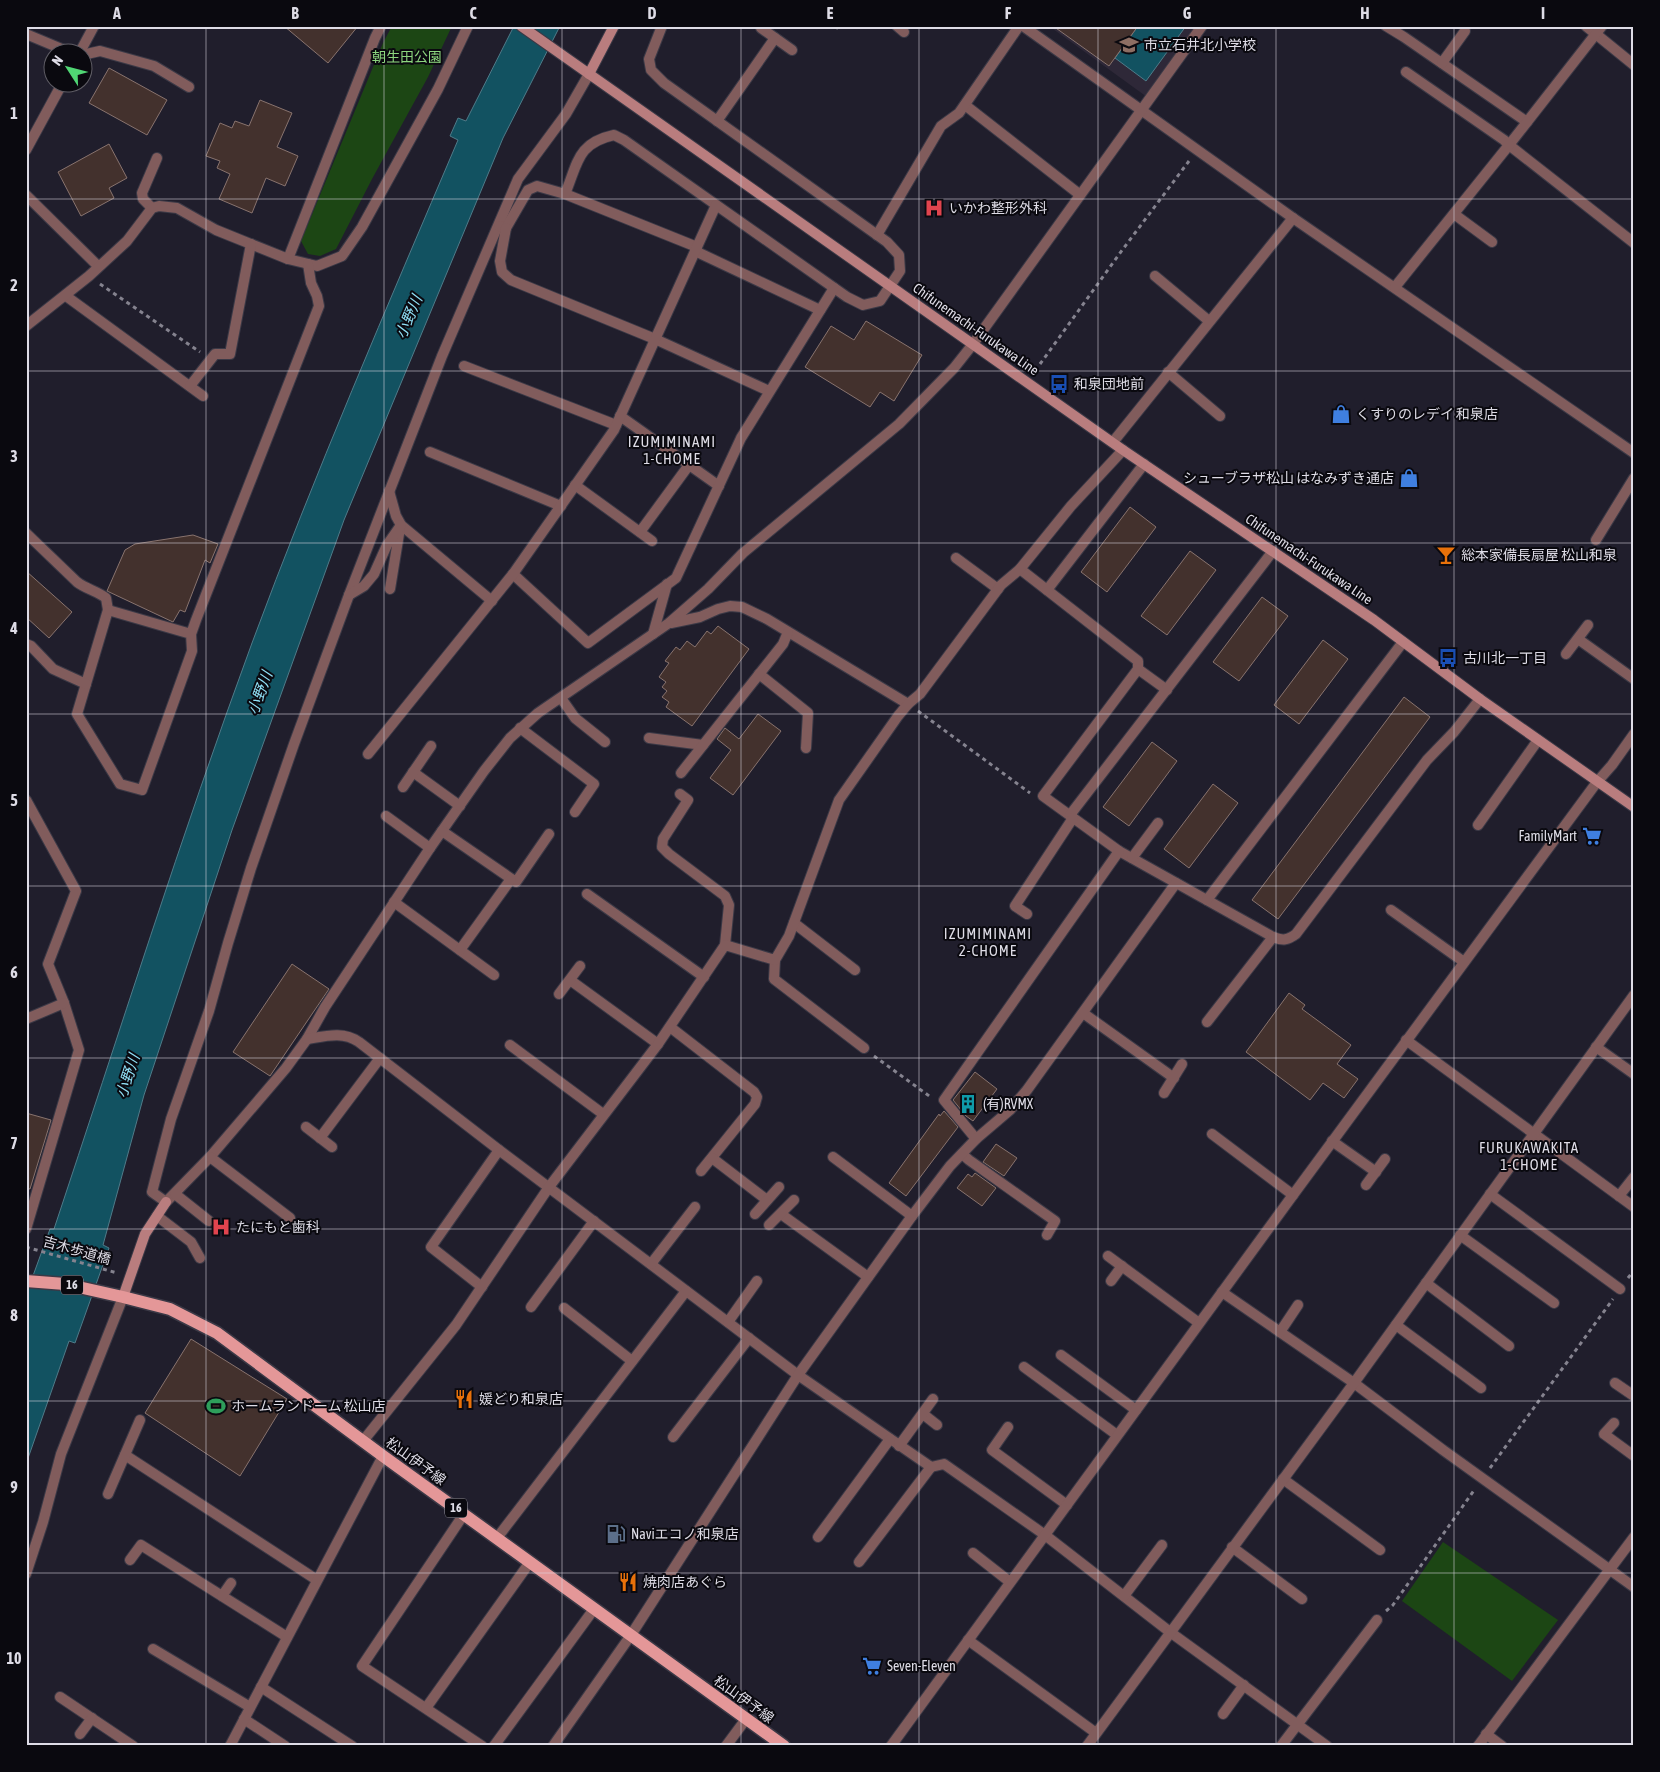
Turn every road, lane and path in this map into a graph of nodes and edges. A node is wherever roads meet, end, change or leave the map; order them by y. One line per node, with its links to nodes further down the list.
1 (94, 26): 19 (street)
2 (381, 26): 49 (street)
3 (468, 26): 50 (street)
4 (521, 26): 25 (street, Chifunemachi-Furukawa Line)
5 (614, 26): 25 (street)
6 (662, 26): 30 (street)
7 (835, 26): 8 (path)
8 (841, 26)
9 (1021, 26): 28 (street); 29 (street)
10 (1202, 26): 29 (street)
11 (1386, 26): 22 (street)
12 (1586, 26): 14 (street)
13 (761, 28): 17 (street)
14 (1599, 30): 23 (street); 31 (street)
15 (1465, 32): 22 (street)
16 (26, 34): 18 (street)
17 (775, 38): 20 (street); 30 (street)
18 (45, 42)
19 (87, 42)
20 (792, 50)
21 (92, 53): 26 (street)
22 (1442, 63): 31 (street)
23 (1634, 65)
24 (1406, 72): 32 (street)
25 (589, 74): 43 (street); 54 (street, Chifunemachi-Furukawa Line)
26 (189, 87)
27 (58, 92): 33 (street)
28 (965, 105): 37 (street); 44 (street)
29 (1141, 112): 37 (street); 42 (street)
30 (718, 121): 44 (street)
31 (1527, 122): 32 (street)
32 (1509, 145): 41 (street); 46 (street)
33 (26, 150)
34 (157, 158): 40 (street)
35 (1191, 158): 64 (path)
36 (565, 194): 39 (street); 43 (street); 48 (street)
37 (1079, 194): 62 (street)
38 (26, 195): 51 (street)
39 (716, 205): 48 (street); 55 (street)
40 (152, 208): 47 (street); 51 (street)
41 (1454, 214): 45 (street); 56 (street)
42 (1292, 218): 56 (street); 59 (street)
43 (502, 227): 61 (street); 81 (street)
44 (877, 235): 54 (street)
45 (1492, 242)
46 (1634, 242)
47 (251, 244): 49 (street); 63 (street)
48 (696, 249): 58 (street); 61 (street)
49 (288, 259): 50 (street)
50 (308, 264): 102 (street)
51 (98, 266): 52 (street)
52 (89, 276): 57 (street); 63 (path)
53 (1155, 276): 59 (street)
54 (890, 287): 55 (street); 62 (street, Chifunemachi-Furukawa Line)
55 (834, 288): 58 (street)
56 (1394, 288): 75 (street)
57 (66, 296): 60 (street); 67 (street)
58 (820, 310): 68 (street)
59 (1209, 321): 66 (street)
60 (27, 324)
61 (655, 339): 68 (street); 71 (street)
62 (973, 344): 72 (street, Chifunemachi-Furukawa Line); 99 (street)
63 (210, 360): 67 (street)
64 (1040, 364)
65 (464, 366): 71 (street)
66 (1168, 372): 70 (street); 72 (street)
67 (190, 386): 69 (street)
68 (769, 392): 80 (street)
69 (203, 396)
70 (1220, 416)
71 (618, 420): 76 (street); 79 (street)
72 (1113, 442): 73 (street, Chifunemachi-Furukawa Line)
73 (1123, 450): 77 (street, Chifunemachi-Furukawa Line); 90 (street)
74 (430, 452): 82 (street)
75 (1634, 453)
76 (689, 464): 80 (street); 84 (street)
77 (1144, 464): 88 (street, Chifunemachi-Furukawa Line); 95 (street)
78 (1634, 478): 86 (street)
79 (575, 485): 82 (street); 84 (street)
80 (719, 486): 92 (street)
81 (389, 492): 83 (street); 96 (street)
82 (561, 506): 91 (street)
83 (401, 526): 93 (street); 96 (street); 97 (street)
84 (640, 532): 87 (street)
85 (26, 533): 98 (street)
86 (1596, 540)
87 (652, 541)
88 (1272, 551): 105 (street, Chifunemachi-Furukawa Line); 112 (street)
89 (956, 558): 94 (street)
90 (1020, 569): 94 (street); 95 (street)
91 (513, 574): 92 (street); 97 (street)
92 (667, 584): 103 (street)
93 (390, 589)
94 (998, 589): 115 (street)
95 (1047, 590): 108 (street)
96 (349, 595): 207 (street)
97 (492, 601): 124 (street)
98 (108, 610): 102 (street); 111 (street)
99 (669, 623): 101 (street); 103 (street)
100 (1588, 625): 104 (street)
101 (788, 632): 109 (street); 115 (street)
102 (191, 634): 111 (street)
103 (653, 634): 113 (street)
104 (1578, 639): 107 (street); 110 (street)
105 (1403, 642): 114 (street, Chifunemachi-Furukawa Line); 147 (street)
106 (26, 644): 111 (street)
107 (1566, 654)
108 (1138, 669): 112 (street); 130 (street)
109 (759, 674): 121 (street); 123 (street)
110 (1634, 679)
111 (86, 684)
112 (1166, 690): 136 (street)
113 (561, 698): 116 (street); 120 (street)
114 (1480, 699): 119 (street, Chifunemachi-Furukawa Line); 152 (street)
115 (908, 704): 130 (path); 151 (street)
116 (520, 728): 132 (street); 134 (street)
117 (1634, 734): 127 (street)
118 (649, 738): 121 (street)
119 (1538, 740): 127 (street, Chifunemachi-Furukawa Line); 138 (street)
120 (605, 742)
121 (703, 745): 126 (street)
122 (431, 746): 125 (street)
123 (806, 748)
124 (368, 754)
125 (413, 772): 128 (street); 132 (street)
126 (681, 774)
127 (1597, 782): 133 (street, Chifunemachi-Furukawa Line); 156 (street)
128 (403, 787)
129 (680, 794): 153 (street)
130 (1043, 796): 136 (street)
131 (26, 800): 164 (street)
132 (460, 806): 139 (street)
133 (1634, 807)
134 (575, 812)
135 (386, 816): 141 (street)
136 (1072, 817): 142 (street); 150 (street)
137 (1158, 823): 143 (street)
138 (1478, 825)
139 (442, 831): 141 (street); 144 (street)
140 (549, 834): 144 (street)
141 (430, 848): 148 (street)
142 (1119, 851): 143 (street); 180 (street)
143 (1132, 858): 145 (street)
144 (511, 879): 154 (street)
145 (1176, 883): 147 (street); 165 (street)
146 (588, 894): 160 (street)
147 (1206, 900): 152 (street)
148 (394, 902): 154 (street); 169 (street)
149 (1391, 910): 156 (street)
150 (1027, 914)
151 (794, 924): 155 (street); 158 (street)
152 (1273, 937): 167 (street)
153 (725, 945): 155 (street); 160 (street)
154 (460, 950): 159 (street)
155 (775, 960): 174 (street)
156 (1464, 962): 170 (street)
157 (580, 966): 161 (street)
158 (855, 970)
159 (494, 975)
160 (704, 977): 168 (street)
161 (570, 980): 162 (street); 171 (street)
162 (559, 994)
163 (1634, 994): 173 (street)
164 (64, 1003): 166 (street); 218 (street)
165 (1083, 1013): 178 (street); 186 (street)
166 (26, 1019)
167 (1207, 1022)
168 (670, 1027): 171 (street); 193 (street)
169 (307, 1039): 175 (street); 191 (street)
170 (1406, 1040): 184 (street); 187 (street)
171 (658, 1044): 181 (street)
172 (510, 1045): 181 (street)
173 (1596, 1047): 177 (street); 184 (street)
174 (864, 1048): 180 (path)
175 (380, 1058): 185 (street); 189 (street)
176 (1182, 1064): 178 (street)
177 (1634, 1074)
178 (1174, 1078): 179 (street)
179 (1164, 1094)
180 (944, 1100): 186 (street)
181 (603, 1114): 199 (street)
182 (306, 1127): 185 (street)
183 (1212, 1134): 203 (street)
184 (1534, 1134): 202 (street); 204 (street)
185 (320, 1138): 188 (street)
186 (976, 1139): 190 (street)
187 (1332, 1141): 196 (street); 203 (street)
188 (332, 1147)
189 (499, 1150): 199 (street); 233 (street)
190 (962, 1154): 213 (street); 219 (street)
191 (210, 1157): 201 (street); 214 (street)
192 (833, 1157): 213 (street)
193 (712, 1158): 195 (street); 205 (street)
194 (1385, 1159): 196 (street)
195 (701, 1172)
196 (1376, 1172): 198 (street)
197 (1634, 1177): 204 (street)
198 (1366, 1185)
199 (549, 1187): 216 (street); 233 (street)
200 (779, 1188): 205 (street)
201 (175, 1194): 207 (street); 215 (street)
202 (1490, 1194): 220 (street); 234 (street)
203 (1293, 1195): 236 (street)
204 (1619, 1196): 209 (street)
205 (767, 1200): 210 (street)
206 (794, 1200): 211 (street)
207 (166, 1202): 212 (street)
208 (695, 1207): 224 (street)
209 (1634, 1207)
210 (755, 1214)
211 (781, 1214): 217 (street); 228 (street)
212 (157, 1216): 223 (street); 237 (street)
213 (912, 1216): 228 (street)
214 (290, 1218)
215 (209, 1221)
216 (594, 1221): 224 (street); 240 (street)
217 (769, 1225)
218 (26, 1229)
219 (1047, 1235)
220 (1460, 1235): 232 (street); 238 (street)
221 (26, 1247): 227 (path, 吉木歩道橋)
222 (1108, 1256): 225 (street)
223 (200, 1258)
224 (651, 1264): 235 (street)
225 (1122, 1266): 231 (street); 243 (street)
226 (1634, 1270): 234 (path)
227 (122, 1274)
228 (868, 1277): 251 (street)
229 (26, 1281): 237 (main road, 16)
230 (757, 1281): 242 (street)
231 (1111, 1281)
232 (1426, 1283): 244 (street); 247 (street)
233 (482, 1287): 266 (street)
234 (1620, 1290): 272 (path)
235 (686, 1291): 242 (street); 249 (street)
236 (1222, 1292): 243 (street); 245 (street)
237 (120, 1296): 266 (main road, 松山伊予線 / 16); 289 (street)
238 (1554, 1303)
239 (1298, 1305): 245 (street)
240 (531, 1307)
241 (564, 1308): 249 (street)
242 (728, 1322): 246 (street)
243 (1199, 1322): 257 (street)
244 (1396, 1325): 252 (street); 254 (street)
245 (1280, 1332): 252 (street)
246 (748, 1338): 251 (street); 264 (street)
247 (1509, 1346)
248 (1061, 1355): 257 (street)
249 (632, 1361): 280 (street)
250 (1024, 1367): 263 (street)
251 (798, 1375): 265 (street); 300 (street)
252 (1354, 1383): 272 (street); 273 (street)
253 (1615, 1383): 255 (street)
254 (1481, 1388)
255 (1634, 1396)
256 (933, 1399): 258 (street)
257 (1136, 1410): 263 (street)
258 (923, 1414): 261 (street); 267 (street)
259 (140, 1420): 268 (street)
260 (1614, 1423): 270 (street)
261 (938, 1425)
262 (1008, 1427): 275 (street)
263 (1117, 1435): 275 (street)
264 (673, 1436)
265 (890, 1439): 267 (street); 278 (street)
266 (363, 1441): 269 (main road, 松山伊予線 / 16)
267 (899, 1446): 271 (street)
268 (125, 1455): 274 (street); 290 (street)
269 (383, 1456): 276 (main road, 松山伊予線 / 16); 290 (street)
270 (1634, 1456)
271 (931, 1467): 277 (street); 287 (street)
272 (1483, 1478): 288 (street); 298 (path)
273 (1283, 1480): 282 (street); 283 (street)
274 (108, 1494)
275 (1067, 1504): 277 (street)
276 (464, 1514): 280 (main road, 松山伊予線 / 16); 308 (street)
277 (1045, 1535): 292 (street); 295 (street)
278 (818, 1537)
279 (1634, 1537): 288 (street)
280 (496, 1538): 286 (main road, 松山伊予線 / 16)
281 (1162, 1545): 295 (street)
282 (1232, 1547): 296 (street); 299 (street)
283 (1380, 1550)
284 (973, 1554): 292 (street)
285 (130, 1560): 294 (street)
286 (530, 1562): 297 (main road, 松山伊予線 / 16); 308 (street)
287 (859, 1562)
288 (1610, 1569): 293 (street); 316 (street)
289 (26, 1574)
290 (317, 1580): 301 (street)
291 (231, 1582): 294 (street)
292 (1010, 1582): 302 (street)
293 (1634, 1586)
294 (222, 1596): 301 (street)
295 (1124, 1596): 299 (street)
296 (1302, 1599)
297 (594, 1609): 300 (main road, 松山伊予線 / 16); 322 (street)
298 (1377, 1620): 313 (street)
299 (1170, 1632): 304 (street); 314 (street)
300 (631, 1635): 312 (main road, 松山伊予線 / 16); 323 (street)
301 (288, 1637): 305 (street)
302 (968, 1640): 314 (street); 326 (street)
303 (153, 1649): 307 (street)
304 (1244, 1685): 309 (street); 313 (street)
305 (261, 1686): 307 (street); 318 (street)
306 (60, 1697): 310 (street)
307 (250, 1707): 311 (street)
308 (426, 1708): 321 (street)
309 (1222, 1714)
310 (92, 1718): 315 (street); 317 (street)
311 (244, 1719): 319 (street); 320 (street)
312 (746, 1719): 324 (street); 325 (main road, 松山伊予線 / 16)
313 (1298, 1724): 328 (street); 329 (street)
314 (1096, 1733): 327 (street)
315 (80, 1734)
316 (1486, 1734): 330 (street); 331 (street)
317 (129, 1745)
318 (350, 1745)
319 (230, 1746)
320 (285, 1746)
321 (482, 1746)
322 (494, 1746)
323 (553, 1746)
324 (726, 1746)
325 (784, 1746)
326 (891, 1746)
327 (1087, 1746)
328 (1281, 1746)
329 (1327, 1746)
330 (1478, 1746)
331 (1502, 1746)

